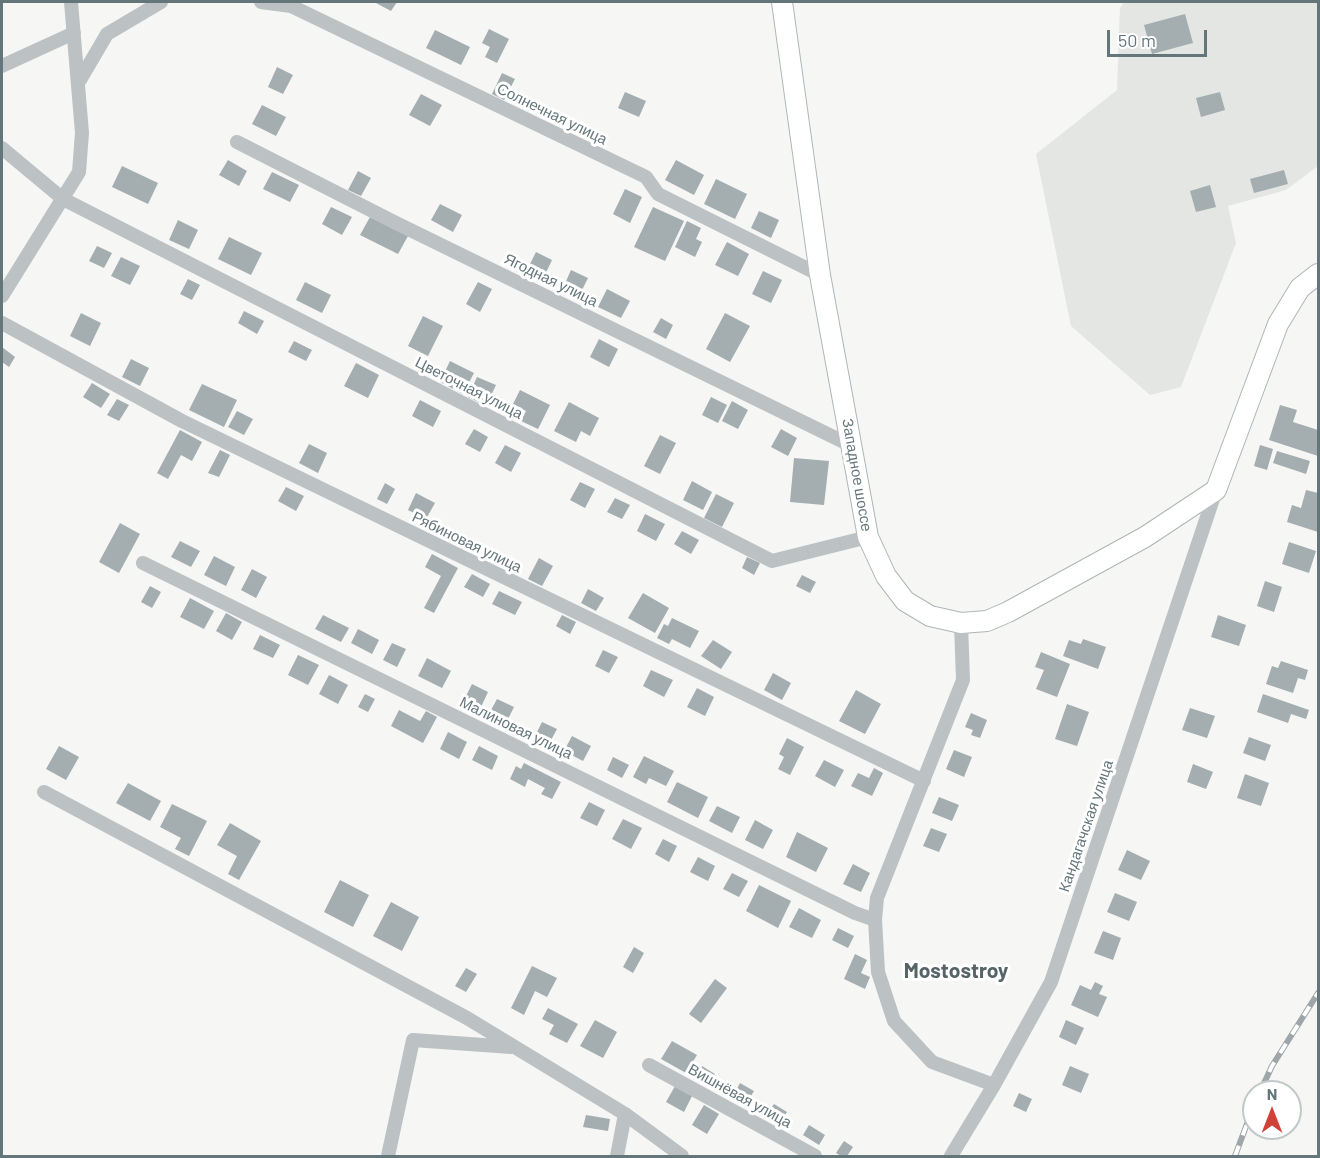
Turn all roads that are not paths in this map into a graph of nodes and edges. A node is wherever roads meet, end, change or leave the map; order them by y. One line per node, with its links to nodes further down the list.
1 (71, 2): 6 (street)
2 (161, 2): 8 (street)
3 (261, 2): 5 (street, Солнечная улица)
4 (782, 2): 13 (main road, Западное шоссе)
5 (290, 4): 13 (street, Солнечная улица)
6 (74, 33): 7 (street); 8 (street)
7 (2, 66)
8 (80, 80): 11 (street)
9 (237, 142): 16 (street, Ягодная улица)
10 (2, 148): 11 (street, Цветочная улица)
11 (63, 199): 14 (street); 18 (street, Цветочная улица)
12 (1318, 274): 17 (main road)
13 (820, 275): 16 (main road, Западное шоссе)
14 (2, 296)
15 (2, 323): 21 (street, Рябиновая улица)
16 (852, 446): 18 (main road, Западное шоссе)
17 (1216, 490): 20 (main road, Западное шоссе); 26 (street, Кандагачская улица)
18 (868, 537): 20 (main road, Западное шоссе)
19 (143, 562): 23 (street, Малиновая улица)
20 (961, 623): 21 (street)
21 (924, 781): 23 (street)
22 (44, 792): 24 (street)
23 (875, 920): 26 (street)
24 (514, 1047): 27 (street); 28 (street)
25 (650, 1065): 31 (street, Вишнёвая улица)
26 (994, 1085): 32 (street, Кандагачская улица)
27 (625, 1114): 29 (street); 30 (street)
28 (388, 1156)
29 (617, 1156)
30 (682, 1156)
31 (815, 1156)
32 (951, 1156)

